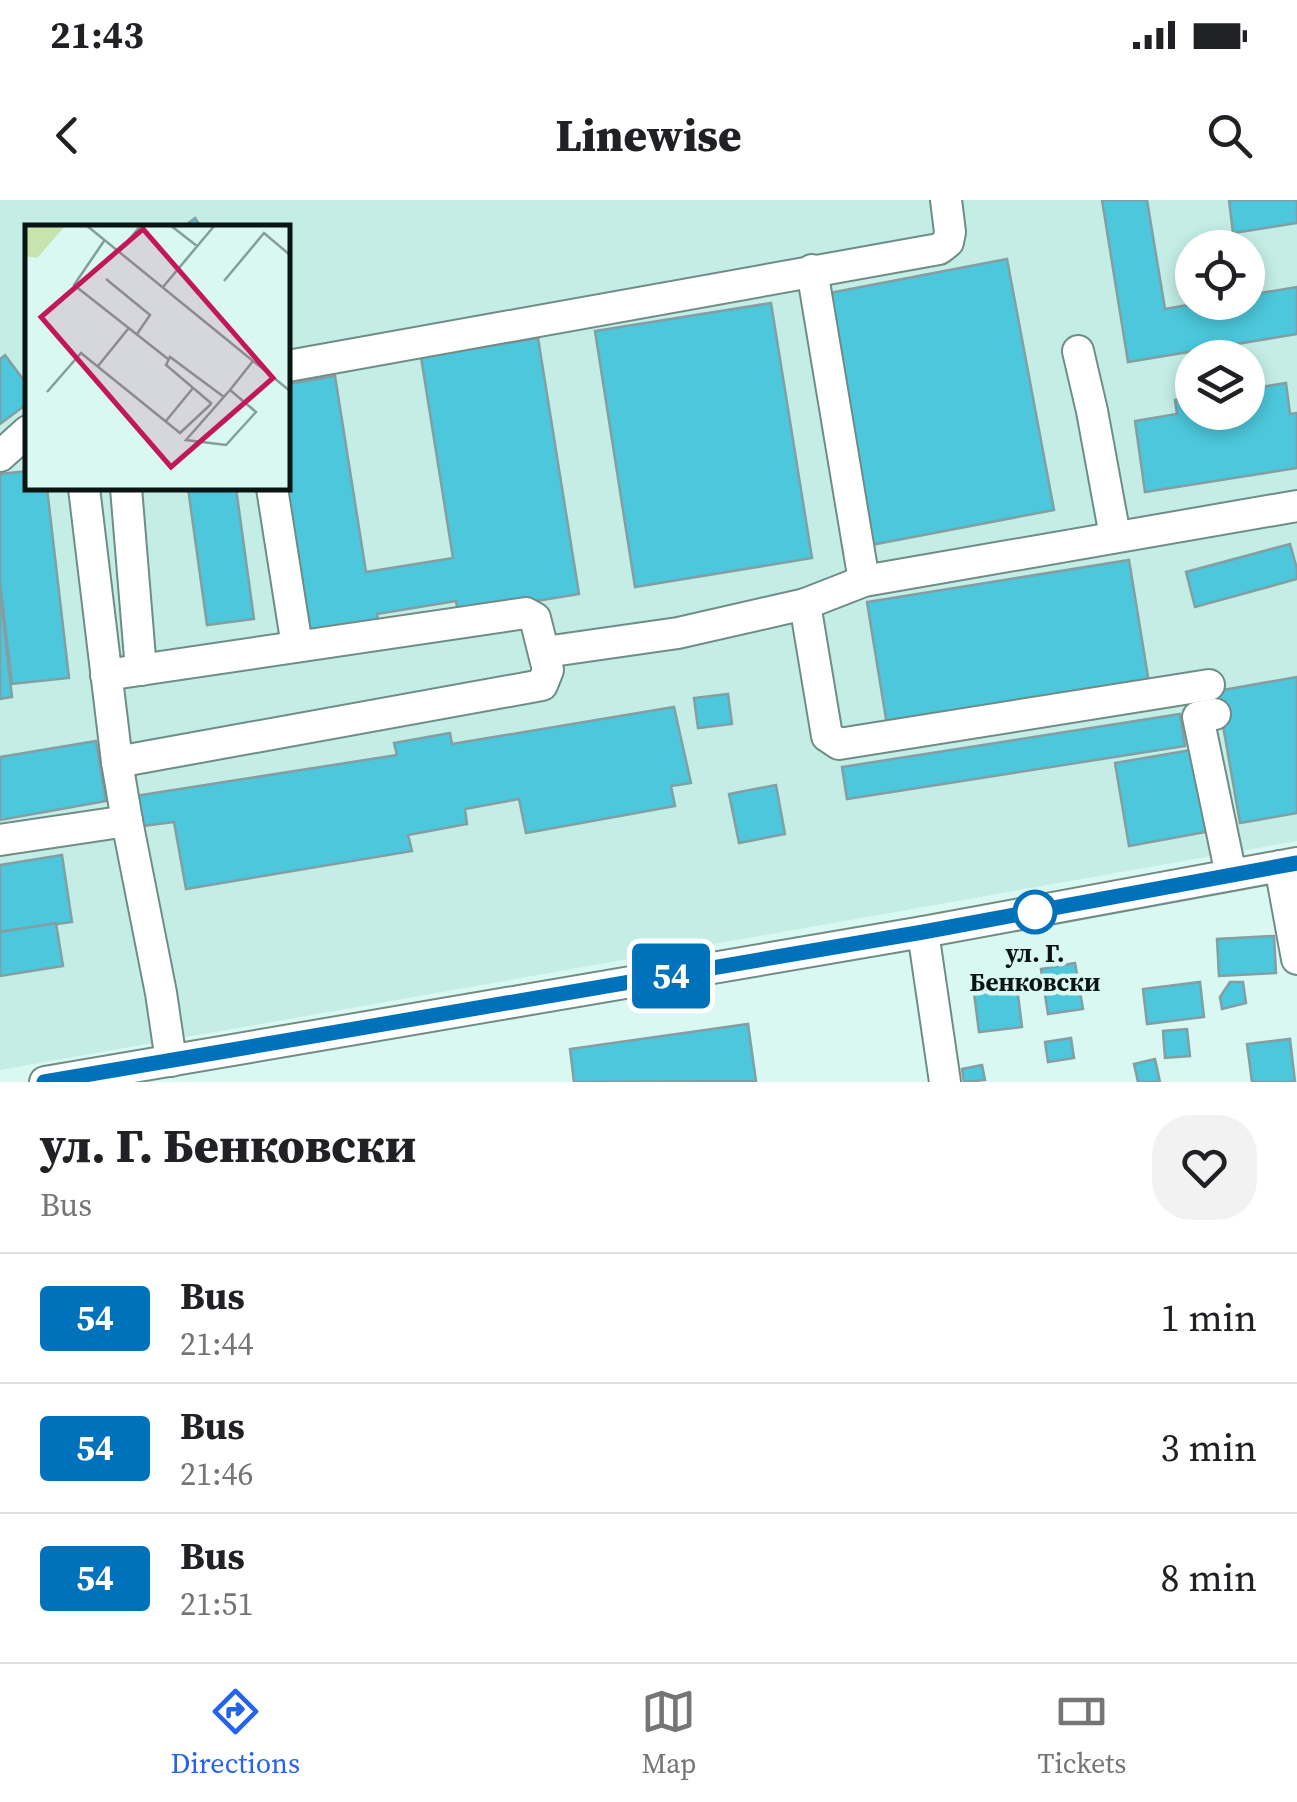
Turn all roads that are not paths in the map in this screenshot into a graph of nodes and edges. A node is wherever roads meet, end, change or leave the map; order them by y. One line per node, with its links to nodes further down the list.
1 (946, 200): 2 (street)
2 (812, 270): 4 (street); 12 (street)
3 (1078, 351): 11 (street)
4 (290, 366)
5 (25, 434): 6 (street)
6 (0, 456)
7 (84, 490): 17 (street)
8 (126, 490): 16 (street)
9 (272, 490): 14 (street)
10 (1297, 506): 11 (street)
11 (1115, 536): 12 (street)
12 (864, 581): 13 (street)
13 (804, 604): 15 (street); 22 (street)
14 (298, 646): 15 (street); 16 (street)
15 (545, 652): 18 (street)
16 (141, 670): 17 (street)
17 (106, 675): 18 (street)
18 (117, 762): 19 (street)
19 (127, 821): 20 (street); 25 (street)
20 (0, 840)
21 (1289, 865): 22 (street); 24 (street)
22 (1231, 876): 23 (street)
23 (923, 932): 25 (street); 27 (street)
24 (1297, 959)
25 (171, 1062): 26 (street)
26 (45, 1082)
27 (945, 1082)

